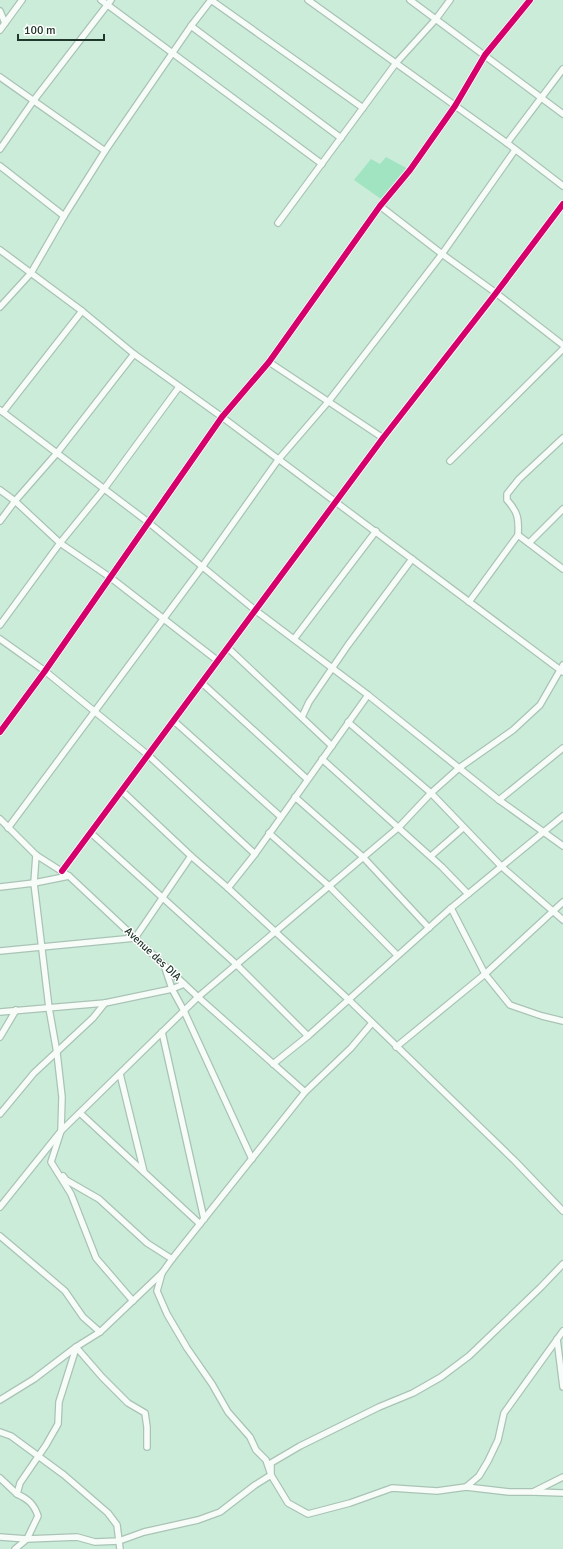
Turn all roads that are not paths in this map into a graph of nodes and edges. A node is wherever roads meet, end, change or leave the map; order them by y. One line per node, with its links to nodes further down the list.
1 (22, 0): 11 (street)
2 (101, 0): 8 (street)
3 (211, 0): 12 (street); 22 (street)
4 (308, 0): 16 (street)
5 (410, 0): 10 (street)
6 (450, 0): 10 (street)
7 (530, 0): 15 (street)
8 (109, 2): 14 (street); 20 (street)
9 (0, 11): 11 (street)
10 (436, 19): 15 (street); 16 (street)
11 (5, 23): 13 (street)
12 (191, 26): 14 (street); 24 (street)
13 (0, 30)
14 (172, 53): 28 (street); 29 (street)
15 (485, 55): 19 (street); 21 (street)
16 (396, 63): 21 (street); 22 (street)
17 (563, 69): 19 (street)
18 (0, 77): 20 (street)
19 (541, 98): 23 (street); 25 (street)
20 (34, 100): 26 (street); 28 (street)
21 (455, 106): 25 (street); 33 (street)
22 (363, 108): 24 (street)
23 (563, 114)
24 (341, 138): 29 (street)
25 (507, 143): 27 (street)
26 (0, 149)
27 (515, 150): 31 (street); 37 (street)
28 (105, 151): 34 (street)
29 (322, 164): 35 (street)
30 (0, 166): 34 (street)
31 (563, 186)
32 (563, 204): 39 (street)
33 (380, 206): 37 (street); 45 (street)
34 (64, 216): 38 (street)
35 (278, 223)
36 (0, 250): 38 (street)
37 (442, 254): 39 (street); 47 (street)
38 (31, 273): 40 (street); 41 (street)
39 (496, 293): 42 (street); 50 (street)
40 (0, 308)
41 (82, 311): 44 (street); 48 (street)
42 (563, 345)
43 (563, 349): 54 (street)
44 (134, 354): 46 (street); 52 (street)
45 (269, 362): 47 (street); 49 (street)
46 (179, 387): 49 (street); 55 (street)
47 (328, 402): 50 (street); 53 (street)
48 (1, 411): 52 (street)
49 (222, 417): 53 (street); 61 (street)
50 (383, 438): 58 (street)
51 (563, 438): 63 (street)
52 (57, 453): 55 (street); 57 (street)
53 (278, 460): 58 (street); 67 (street)
54 (450, 461)
55 (104, 489): 61 (street); 64 (street)
56 (0, 490): 57 (street)
57 (15, 501): 60 (street); 64 (street)
58 (336, 502): 62 (street); 71 (street)
59 (563, 509): 65 (street)
60 (0, 521)
61 (148, 522): 67 (street); 69 (street)
62 (376, 531): 66 (street); 75 (street)
63 (518, 535): 65 (street); 70 (street)
64 (60, 543): 69 (street); 73 (street)
65 (529, 543): 68 (street)
66 (412, 559): 70 (street); 78 (street)
67 (202, 568): 71 (street); 72 (street)
68 (563, 568)
69 (111, 578): 72 (street); 80 (street)
70 (469, 602): 79 (street)
71 (256, 610): 75 (street); 76 (street)
72 (163, 619): 77 (street); 83 (street)
73 (0, 625)
74 (0, 639): 80 (street)
75 (294, 639): 78 (street)
76 (228, 648): 77 (street); 84 (street)
77 (218, 662): 81 (street)
78 (332, 669): 82 (street); 84 (street)
79 (562, 669): 92 (street)
80 (45, 671): 83 (street); 87 (street)
81 (202, 683): 85 (street); 93 (street)
82 (368, 695): 86 (street); 92 (street)
83 (94, 712): 90 (street); 102 (street)
84 (302, 717): 88 (street)
85 (174, 721): 90 (street); 99 (street)
86 (348, 722): 88 (street); 95 (street)
87 (0, 732)
88 (332, 746): 91 (street)
89 (563, 748): 97 (street)
90 (148, 755): 94 (street); 108 (street)
91 (322, 759): 93 (street); 101 (street)
92 (459, 768): 95 (street); 97 (street)
93 (308, 779): 96 (street)
94 (122, 791): 105 (street); 110 (street)
95 (431, 794): 101 (street); 103 (street)
96 (295, 797): 99 (street); 112 (street)
97 (500, 800): 104 (street)
98 (563, 816): 104 (street)
99 (281, 817): 106 (street)
100 (0, 819): 102 (street, Avenue des DIA)
101 (399, 827): 111 (street); 112 (street)
102 (8, 828): 109 (street, Avenue des DIA)
103 (463, 828): 111 (street); 113 (street)
104 (543, 832): 107 (street); 113 (street)
105 (91, 833): 114 (street); 121 (street)
106 (270, 833): 108 (street); 117 (street)
107 (563, 846)
108 (255, 854): 119 (street)
109 (36, 855): 114 (street, Avenue des DIA); 116 (street)
110 (191, 856): 119 (street); 121 (street)
111 (431, 856): 120 (street)
112 (363, 857): 117 (street); 126 (street)
113 (502, 867): 120 (street); 124 (street)
114 (62, 871): 115 (street, Avenue des DIA)
115 (69, 876): 116 (street); 128 (street, Avenue des DIA)
116 (34, 883): 118 (street); 129 (street)
117 (329, 886): 127 (street); 131 (street)
118 (0, 887)
119 (228, 888): 127 (street)
120 (468, 894): 123 (street)
121 (163, 897): 128 (street); 132 (street)
122 (563, 902): 124 (street)
123 (451, 908): 126 (street); 134 (street)
124 (553, 912): 125 (street); 134 (street)
125 (563, 920)
126 (429, 928): 131 (street)
127 (274, 932): 132 (street); 138 (street)
128 (135, 938): 129 (street); 133 (street, Avenue des DIA)
129 (42, 946): 130 (street); 140 (street)
130 (0, 951)
131 (397, 955): 138 (street)
132 (236, 964): 137 (street); 147 (street)
133 (164, 965): 135 (street, Avenue des DIA); 136 (street)
134 (485, 974): 144 (street); 149 (street)
135 (184, 984): 136 (street); 137 (street, Avenue des DIA)
136 (172, 989): 139 (street); 142 (street)
137 (198, 997): 142 (street); 151 (street, Avenue des DIA)
138 (349, 1000): 145 (street); 147 (street)
139 (105, 1003): 140 (street); 150 (street)
140 (49, 1008): 141 (street); 150 (street)
141 (16, 1010): 143 (street); 148 (street)
142 (184, 1011): 146 (street); 157 (street)
143 (0, 1012)
144 (563, 1021)
145 (372, 1023): 149 (street); 153 (street)
146 (162, 1032): 152 (street); 162 (street)
147 (308, 1036): 151 (street)
148 (0, 1037)
149 (396, 1047): 161 (street)
150 (57, 1053): 155 (street); 156 (street)
151 (273, 1064): 153 (street, Avenue des DIA)
152 (120, 1074): 154 (street); 159 (street)
153 (305, 1092): 157 (street)
154 (80, 1113): 156 (street); 159 (street)
155 (0, 1114)
156 (61, 1131): 158 (street); 160 (street)
157 (252, 1159): 162 (street)
158 (51, 1162): 164 (street); 167 (street)
159 (144, 1172): 162 (street)
160 (0, 1207)
161 (563, 1211)
162 (202, 1222): 164 (street)
163 (0, 1236): 169 (street)
164 (172, 1258): 166 (street)
165 (563, 1264): 177 (street)
166 (162, 1273): 167 (street); 177 (street)
167 (133, 1301): 169 (street)
168 (563, 1331): 170 (street)
169 (100, 1332): 171 (street)
170 (557, 1339): 172 (street); 180 (street)
171 (76, 1348): 173 (street); 175 (street); 176 (street)
172 (563, 1387)
173 (0, 1400)
174 (0, 1432): 176 (street)
175 (147, 1446)
176 (38, 1457): 183 (street); 186 (street)
177 (271, 1475): 180 (street); 186 (street)
178 (563, 1477): 181 (street)
179 (0, 1478): 183 (street)
180 (466, 1487): 181 (street)
181 (533, 1492): 182 (street)
182 (563, 1493)
183 (17, 1494): 185 (street)
184 (0, 1537): 185 (street)
185 (27, 1538): 186 (street); 187 (street)
186 (120, 1541): 188 (street)
187 (14, 1549)
188 (120, 1549)

